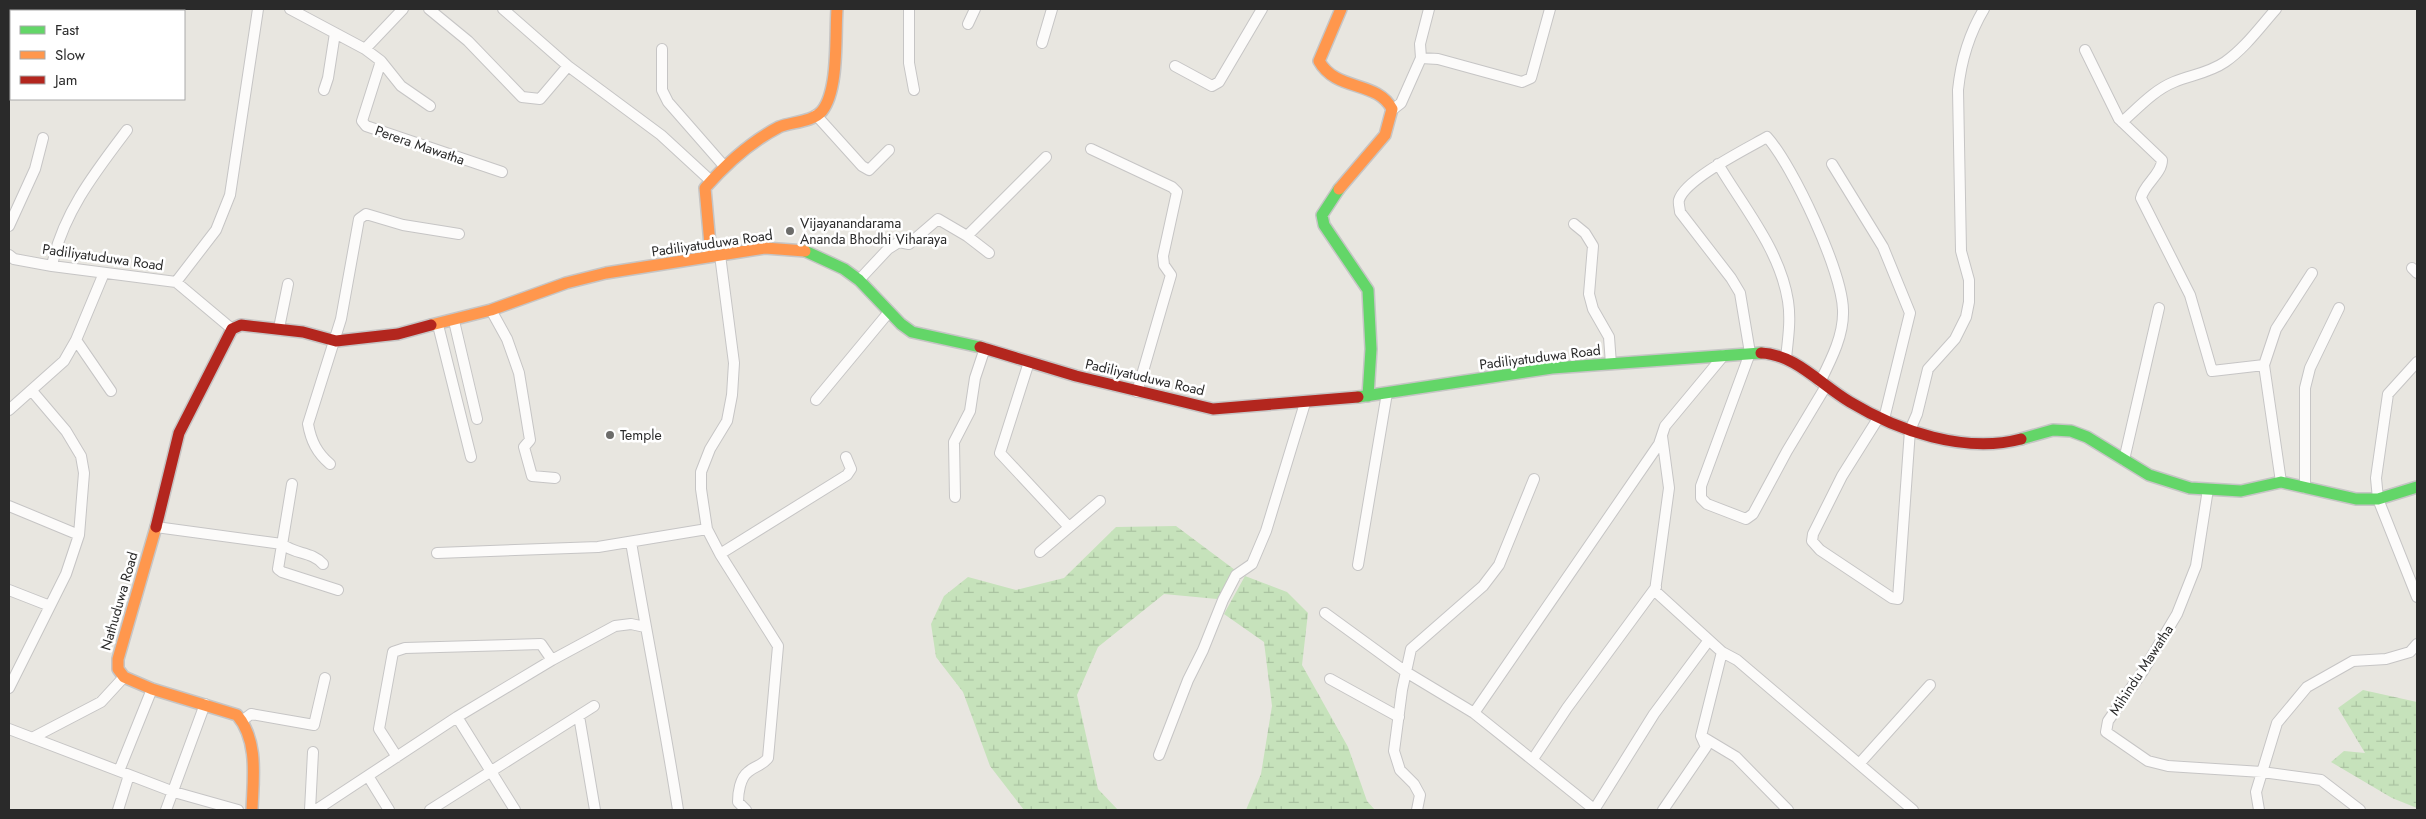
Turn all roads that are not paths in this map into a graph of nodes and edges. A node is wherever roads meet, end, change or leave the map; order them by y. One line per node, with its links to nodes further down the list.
1 (258, 9): 53 (street)
2 (290, 9): 17 (street)
3 (403, 9): 19 (street)
4 (429, 9): 24 (street)
5 (503, 9): 24 (street)
6 (837, 9): 30 (street)
7 (909, 9): 27 (street)
8 (974, 9): 16 (street)
9 (1052, 9): 18 (street)
10 (1262, 9): 25 (street)
11 (1341, 9): 29 (street)
12 (1429, 9): 22 (street)
13 (1550, 9): 22 (street)
14 (1984, 9): 84 (street)
15 (2276, 9): 31 (street)
16 (968, 24)
17 (335, 33): 19 (street); 26 (street)
18 (1042, 43)
19 (365, 49): 23 (street)
20 (662, 49): 39 (street)
21 (2085, 50): 31 (street)
22 (1421, 58): 29 (street)
23 (381, 61): 28 (street); 40 (street, Perera Mawatha)
24 (568, 66): 41 (street)
25 (1175, 66)
26 (324, 90)
27 (914, 90)
28 (430, 106)
29 (1392, 110): 78 (street)
30 (816, 115): 34 (street); 39 (street)
31 (2122, 122): 72 (street)
32 (127, 130): 49 (street)
33 (43, 138): 43 (street)
34 (888, 150)
35 (1091, 150): 76 (street)
36 (1046, 157): 45 (street)
37 (1718, 164): 66 (street); 68 (street); 73 (street)
38 (1832, 164): 82 (street)
39 (724, 166): 41 (street)
40 (502, 172)
41 (711, 181): 48 (street)
42 (1574, 224): 71 (street)
43 (9, 226)
44 (459, 234): 64 (street)
45 (967, 236): 46 (street); 52 (street)
46 (990, 253)
47 (9, 255): 49 (street, Padiliyatuduwa Road)
48 (716, 256): 52 (street, Padiliyatuduwa Road); 57 (street, Padiliyatuduwa Road); 103 (street)
49 (52, 266): 50 (street, Padiliyatuduwa Road)
50 (104, 273): 53 (street, Padiliyatuduwa Road); 63 (street)
51 (2312, 273): 72 (street)
52 (859, 280): 58 (street, Padiliyatuduwa Road)
53 (176, 282): 62 (street, Padiliyatuduwa Road)
54 (288, 284): 61 (street)
55 (2159, 308): 88 (street)
56 (2339, 308): 95 (street)
57 (490, 310): 59 (street, Padiliyatuduwa Road); 90 (street)
58 (889, 312): 65 (street, Padiliyatuduwa Road); 79 (street)
59 (454, 321): 60 (street, Padiliyatuduwa Road); 83 (street)
60 (438, 325): 64 (street, Padiliyatuduwa Road); 86 (street)
61 (279, 328): 62 (street, Padiliyatuduwa Road); 64 (street, Padiliyatuduwa Road)
62 (232, 329): 101 (street, Nathuduwa Road)
63 (76, 340): 74 (street); 75 (street)
64 (336, 341): 89 (street)
65 (985, 348): 69 (street, Padiliyatuduwa Road); 97 (street)
66 (1750, 353): 67 (street, Padiliyatuduwa Road); 68 (street, Padiliyatuduwa Road); 73 (street)
67 (1724, 355): 71 (street, Padiliyatuduwa Road); 85 (street)
68 (1786, 358): 73 (street, Padiliyatuduwa Road)
69 (1029, 362): 76 (street, Padiliyatuduwa Road); 102 (street)
70 (2417, 362): 98 (street)
71 (1611, 364): 77 (street, Padiliyatuduwa Road)
72 (2264, 365): 92 (street)
73 (1823, 384): 82 (street, Padiliyatuduwa Road)
74 (32, 391): 81 (street); 104 (street)
75 (111, 391)
76 (1137, 392): 80 (street, Padiliyatuduwa Road)
77 (1387, 393): 78 (street, Padiliyatuduwa Road); 111 (street)
78 (1368, 396): 80 (street, Padiliyatuduwa Road)
79 (816, 400)
80 (1305, 403): 141 (street)
81 (9, 410)
82 (1881, 418): 84 (street, Padiliyatuduwa Road); 84 (street)
83 (477, 419)
84 (1910, 430): 88 (street, Padiliyatuduwa Road)
85 (1662, 436): 112 (street); 132 (street)
86 (470, 457)
87 (846, 457): 109 (street)
88 (2124, 460): 96 (street, Padiliyatuduwa Road)
89 (330, 464)
90 (555, 478)
91 (1534, 479): 123 (street)
92 (2281, 482): 95 (street, Padiliyatuduwa Road); 96 (street, Padiliyatuduwa Road)
93 (292, 484): 106 (street)
94 (2417, 487): 98 (street, Padiliyatuduwa Road)
95 (2305, 488): 98 (street, Padiliyatuduwa Road)
96 (2208, 489): 146 (street, Mihindu Mawatha)
97 (955, 497)
98 (2378, 499): 115 (street)
99 (1100, 501): 102 (street)
100 (9, 506): 104 (street)
101 (156, 527): 106 (street); 124 (street, Nathuduwa Road)
102 (1069, 528): 107 (street)
103 (707, 529): 105 (street); 109 (street)
104 (79, 535): 116 (street)
105 (631, 542): 108 (street); 118 (street)
106 (282, 544): 110 (street); 114 (street)
107 (1040, 552)
108 (437, 553)
109 (720, 554): 151 (street)
110 (322, 564)
111 (1358, 565)
112 (1656, 587): 119 (street); 143 (street)
113 (9, 590): 116 (street)
114 (338, 590)
115 (2417, 597)
116 (50, 606): 128 (street)
117 (1325, 613): 123 (street)
118 (645, 626): 122 (street); 162 (street)
119 (1709, 640): 121 (street); 165 (street)
120 (2417, 644): 146 (street)
121 (1722, 652): 138 (street); 144 (street)
122 (552, 660): 134 (street); 142 (street)
123 (1406, 672): 132 (street); 135 (street)
124 (124, 677): 129 (street); 139 (street)
125 (325, 678): 136 (street)
126 (1330, 678): 135 (street)
127 (1930, 685): 144 (street)
128 (9, 688)
129 (152, 689): 130 (street); 147 (street)
130 (205, 704): 136 (street); 149 (street)
131 (594, 706): 133 (street)
132 (1474, 713): 143 (street)
133 (579, 716): 145 (street); 161 (street)
134 (457, 717): 142 (street); 145 (street)
135 (1399, 717): 164 (street)
136 (243, 720): 155 (street)
137 (9, 729): 139 (street)
138 (1701, 736): 150 (street); 166 (street)
139 (32, 738): 147 (street)
140 (313, 752): 156 (street)
141 (1159, 755)
142 (397, 757): 148 (street)
143 (1533, 759): 165 (street)
144 (1859, 764): 169 (street)
145 (491, 771): 159 (street); 160 (street)
146 (2262, 772): 170 (street); 171 (street, Mihindu Mawatha)
147 (124, 773): 149 (street); 152 (street)
148 (368, 776): 157 (street); 158 (street)
149 (174, 792): 153 (street); 154 (street)
150 (1778, 802): 167 (street); 168 (street)
151 (734, 806): 163 (street)
152 (118, 810)
153 (166, 810)
154 (238, 810)
155 (252, 810)
156 (310, 810)
157 (316, 810)
158 (388, 810)
159 (430, 810)
160 (514, 810)
161 (595, 810)
162 (678, 810)
163 (746, 810)
164 (1417, 810)
165 (1594, 810)
166 (1663, 810)
167 (1770, 810)
168 (1788, 810)
169 (1913, 810)
170 (2258, 810)
171 (2360, 810)

